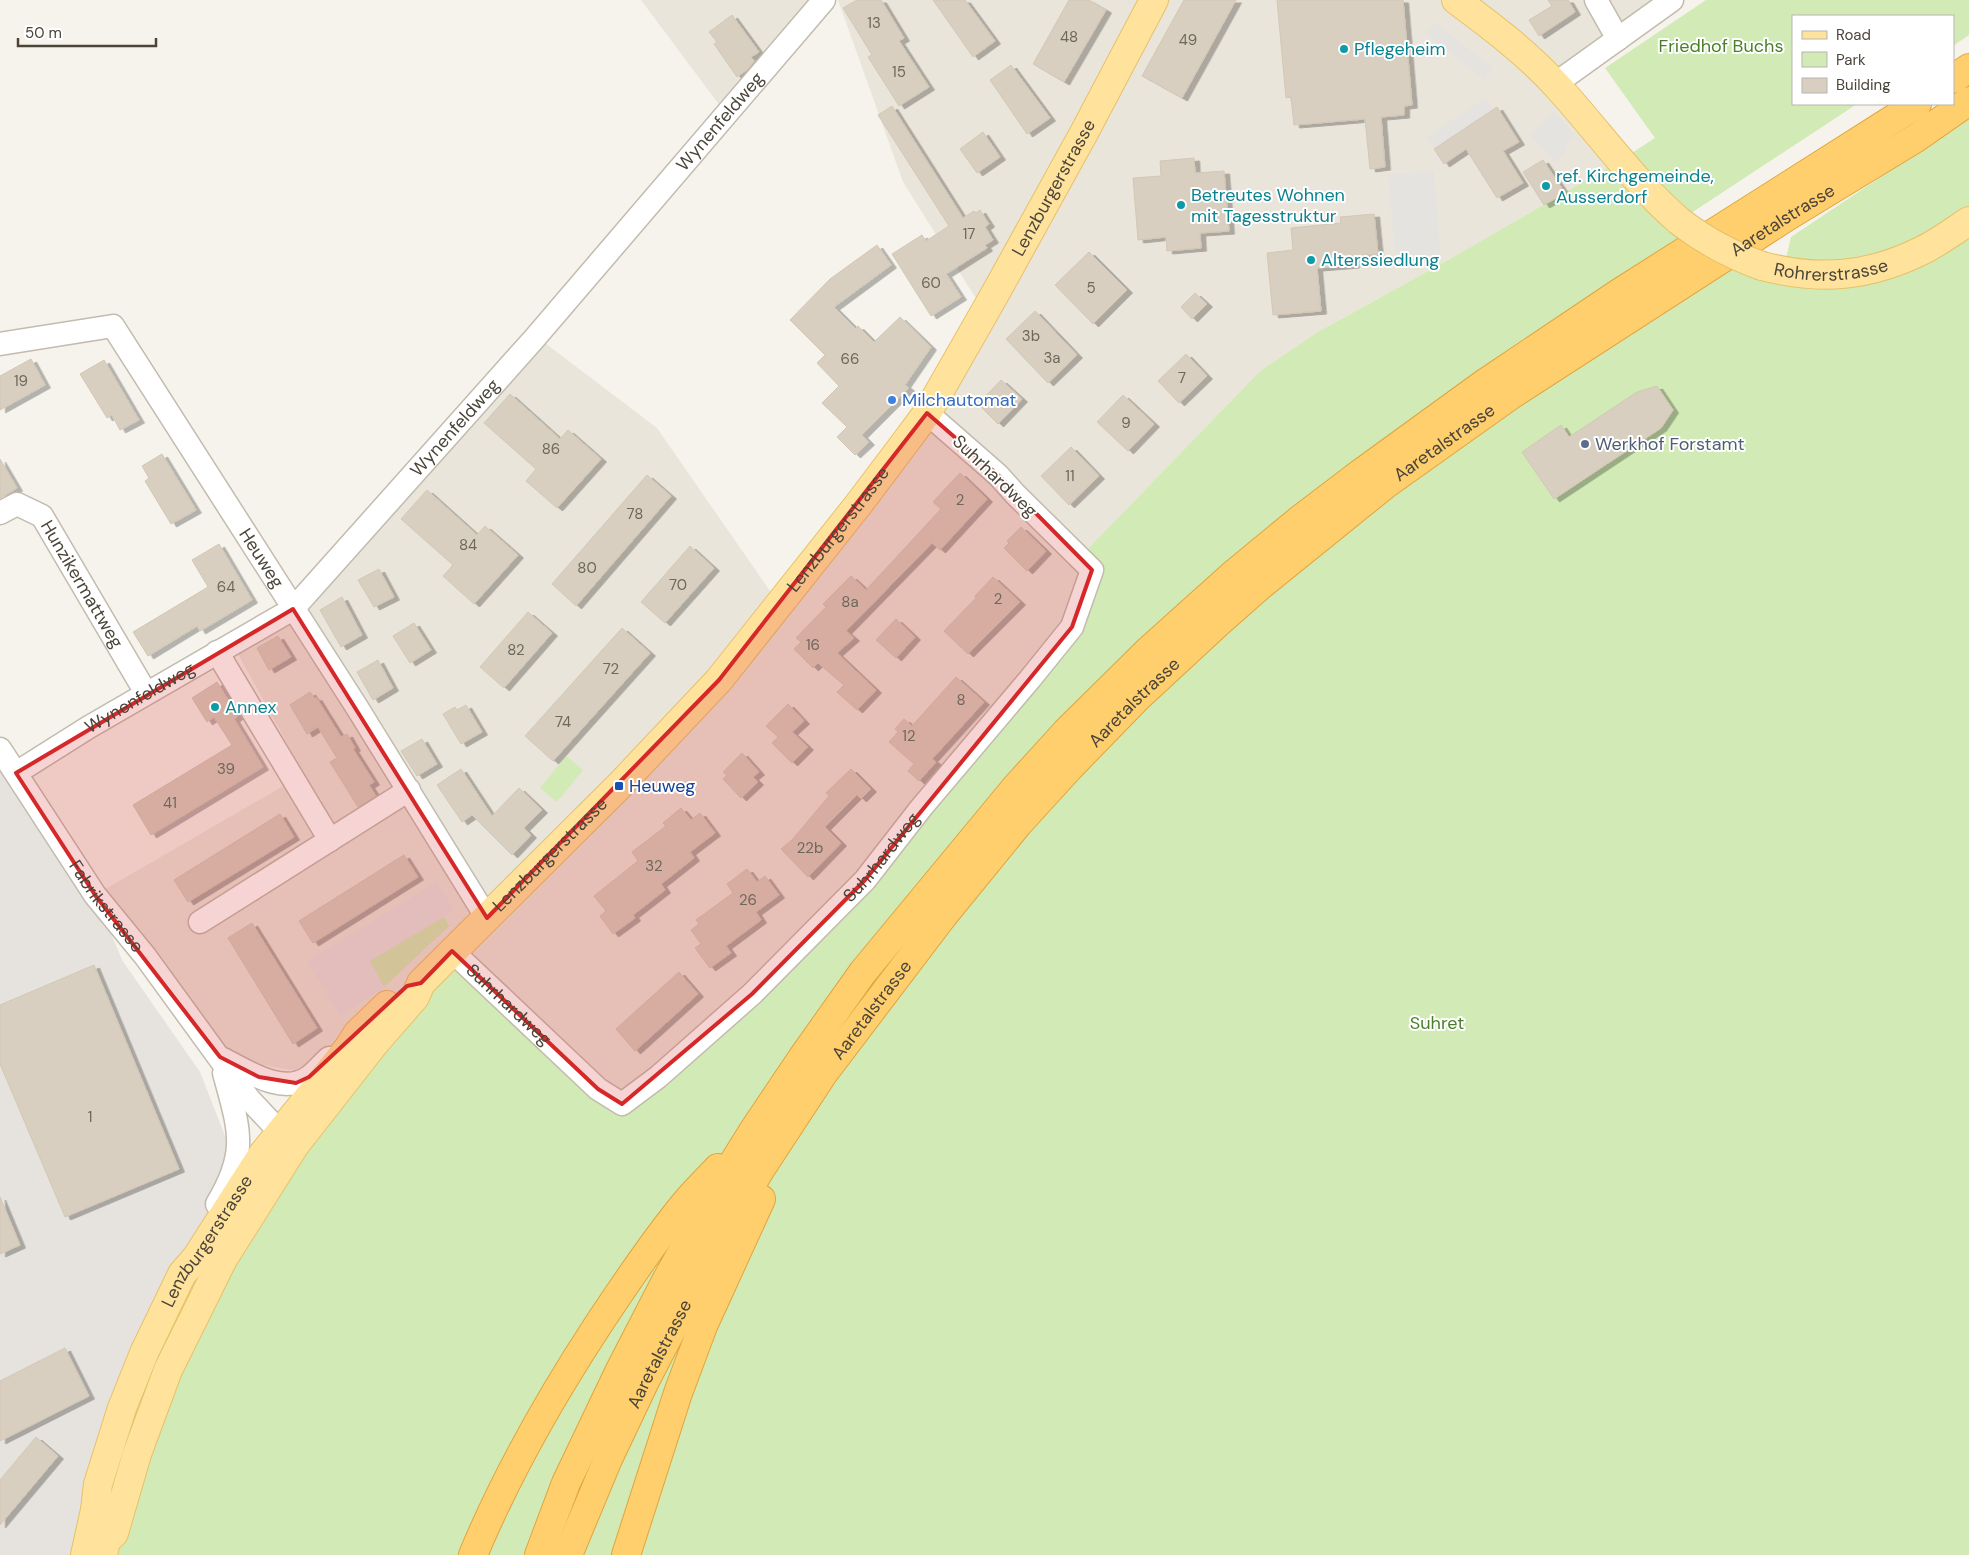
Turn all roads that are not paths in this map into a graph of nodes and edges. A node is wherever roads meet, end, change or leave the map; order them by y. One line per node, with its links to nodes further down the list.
1 (824, 0): 16 (street, Wynenfeldweg)
2 (1154, 0): 14 (main road, Lenzburgerstrasse)
3 (1456, 0): 9 (main road, Rohrerstrasse)
4 (1596, 0): 6 (street)
5 (1672, 0): 6 (street)
6 (1618, 39): 9 (street)
7 (1969, 68): 8 (highway)
8 (1954, 78)
9 (1555, 84): 12 (main road, Rohrerstrasse, bridge)
10 (1969, 101): 29 (highway, Aaretalstrasse)
11 (1915, 105): 30 (highway, Aaretalstrasse)
12 (1969, 222)
13 (0, 344): 16 (street, Heuweg)
14 (927, 413): 23 (main road, Lenzburgerstrasse); 25 (street, Suhrhardweg)
15 (0, 513): 18 (street, Hunzikermattweg)
16 (293, 609): 17 (street, Wynenfeldweg); 21 (street, Heuweg)
17 (217, 652): 18 (street, Wynenfeldweg); 22 (street)
18 (146, 693): 20 (street, Wynenfeldweg)
19 (0, 749): 20 (street, Fabrikstrasse)
20 (16, 773): 28 (street, Fabrikstrasse)
21 (408, 790): 22 (street); 23 (street, Heuweg)
22 (330, 840): 24 (street)
23 (488, 918): 25 (main road, Lenzburgerstrasse)
24 (200, 922)
25 (452, 951): 26 (main road, Lenzburgerstrasse)
26 (421, 983): 27 (main road, Lenzburgerstrasse); 31 (main road, Lenzburgerstrasse)
27 (357, 1034): 28 (street, Fabrikstrasse); 31 (main road, Lenzburgerstrasse)
28 (220, 1058): 31 (street, Fabrikstrasse); 32 (street, Fabrikstrasse)
29 (823, 1074): 39 (highway, Aaretalstrasse); 40 (highway)
30 (755, 1128): 37 (highway); 38 (highway, Aaretalstrasse)
31 (287, 1138): 32 (main road, Lenzburgerstrasse); 34 (main road, Lenzburgerstrasse)
32 (182, 1274): 33 (main road, Lenzburgerstrasse)
33 (98, 1484): 35 (main road); 36 (main road, Lenzburgerstrasse)
34 (110, 1548)
35 (76, 1555)
36 (85, 1555)
37 (473, 1555)
38 (539, 1555)
39 (568, 1555)
40 (626, 1555)

